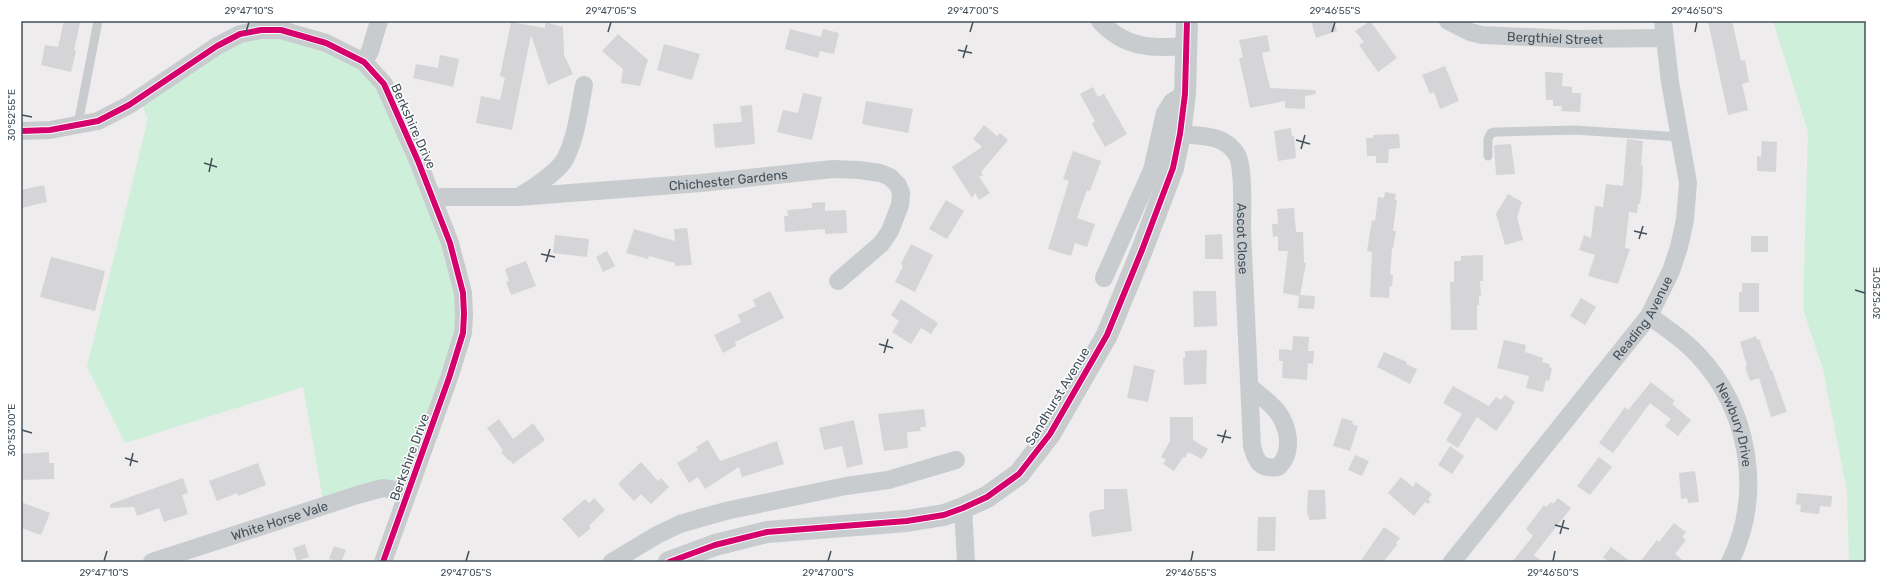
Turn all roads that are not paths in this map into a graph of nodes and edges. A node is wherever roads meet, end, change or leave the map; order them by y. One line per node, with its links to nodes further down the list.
1 (98, 21): 11 (lane)
2 (379, 21): 8 (street)
3 (1100, 21): 7 (street)
4 (1187, 21): 7 (street, Sandhurst Avenue)
5 (1448, 21): 6 (street, Bergthiel Street)
6 (1663, 30): 14 (street, Reading Avenue)
7 (1186, 46): 10 (street, Sandhurst Avenue)
8 (364, 62): 11 (street, Berkshire Drive); 17 (street, Berkshire Drive)
9 (584, 85): 16 (street)
10 (1185, 94): 13 (street, Sandhurst Avenue); 18 (street)
11 (78, 124): 12 (street, Berkshire Drive)
12 (21, 131)
13 (1180, 134): 21 (street, Ascot Close); 24 (street, Sandhurst Avenue)
14 (1681, 137): 15 (lane); 20 (street, Reading Avenue)
15 (1488, 156)
16 (518, 197): 17 (street, Chichester Gardens); 19 (street, Chichester Gardens)
17 (433, 198): 23 (street, Berkshire Drive)
18 (1104, 278)
19 (838, 281)
20 (1649, 316): 30 (street, Reading Avenue); 31 (street, Newbury Drive)
21 (1250, 387)
22 (956, 460): 27 (street)
23 (407, 492): 25 (street, White Horse Vale); 26 (street, Berkshire Drive)
24 (963, 508): 28 (street, Sandhurst Avenue); 29 (street)
25 (159, 561)
26 (383, 562)
27 (612, 562)
28 (669, 562)
29 (966, 562)
30 (1452, 562)
31 (1730, 562)

